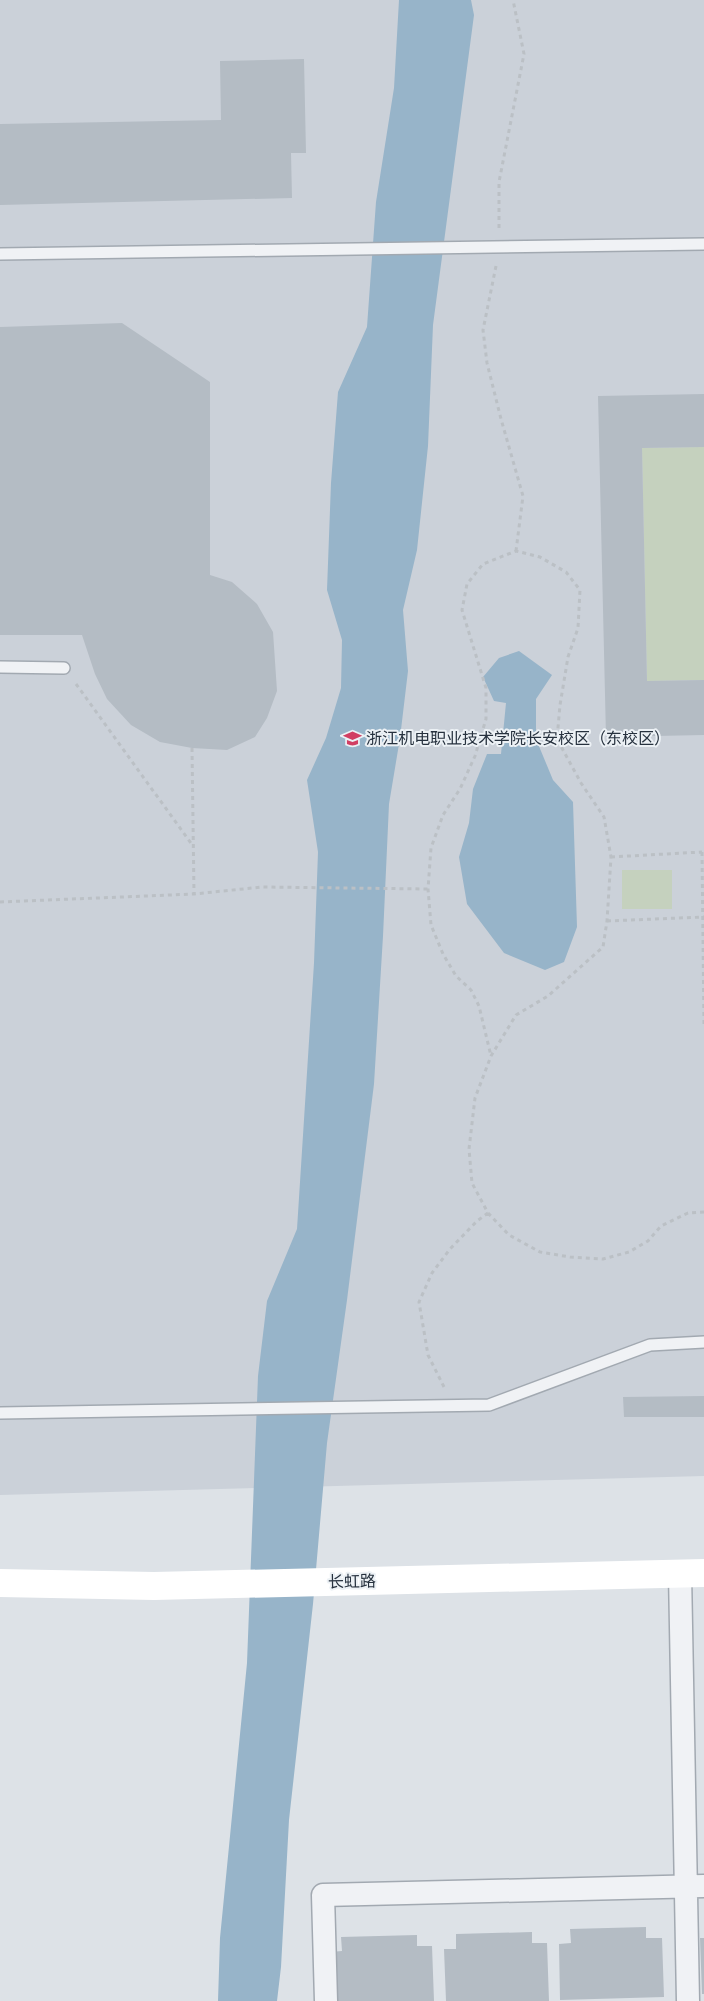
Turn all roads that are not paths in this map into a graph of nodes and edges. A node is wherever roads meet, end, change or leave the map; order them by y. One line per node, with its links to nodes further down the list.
1 (704, 244): 2 (lane)
2 (0, 254)
3 (0, 667): 4 (lane)
4 (64, 668)
5 (704, 1342): 6 (lane)
6 (0, 1413)
7 (692, 1573): 8 (main road, 长虹路); 9 (street)
8 (0, 1583)
9 (695, 1887): 10 (street); 11 (street)
10 (326, 2001)
11 (688, 2001)

